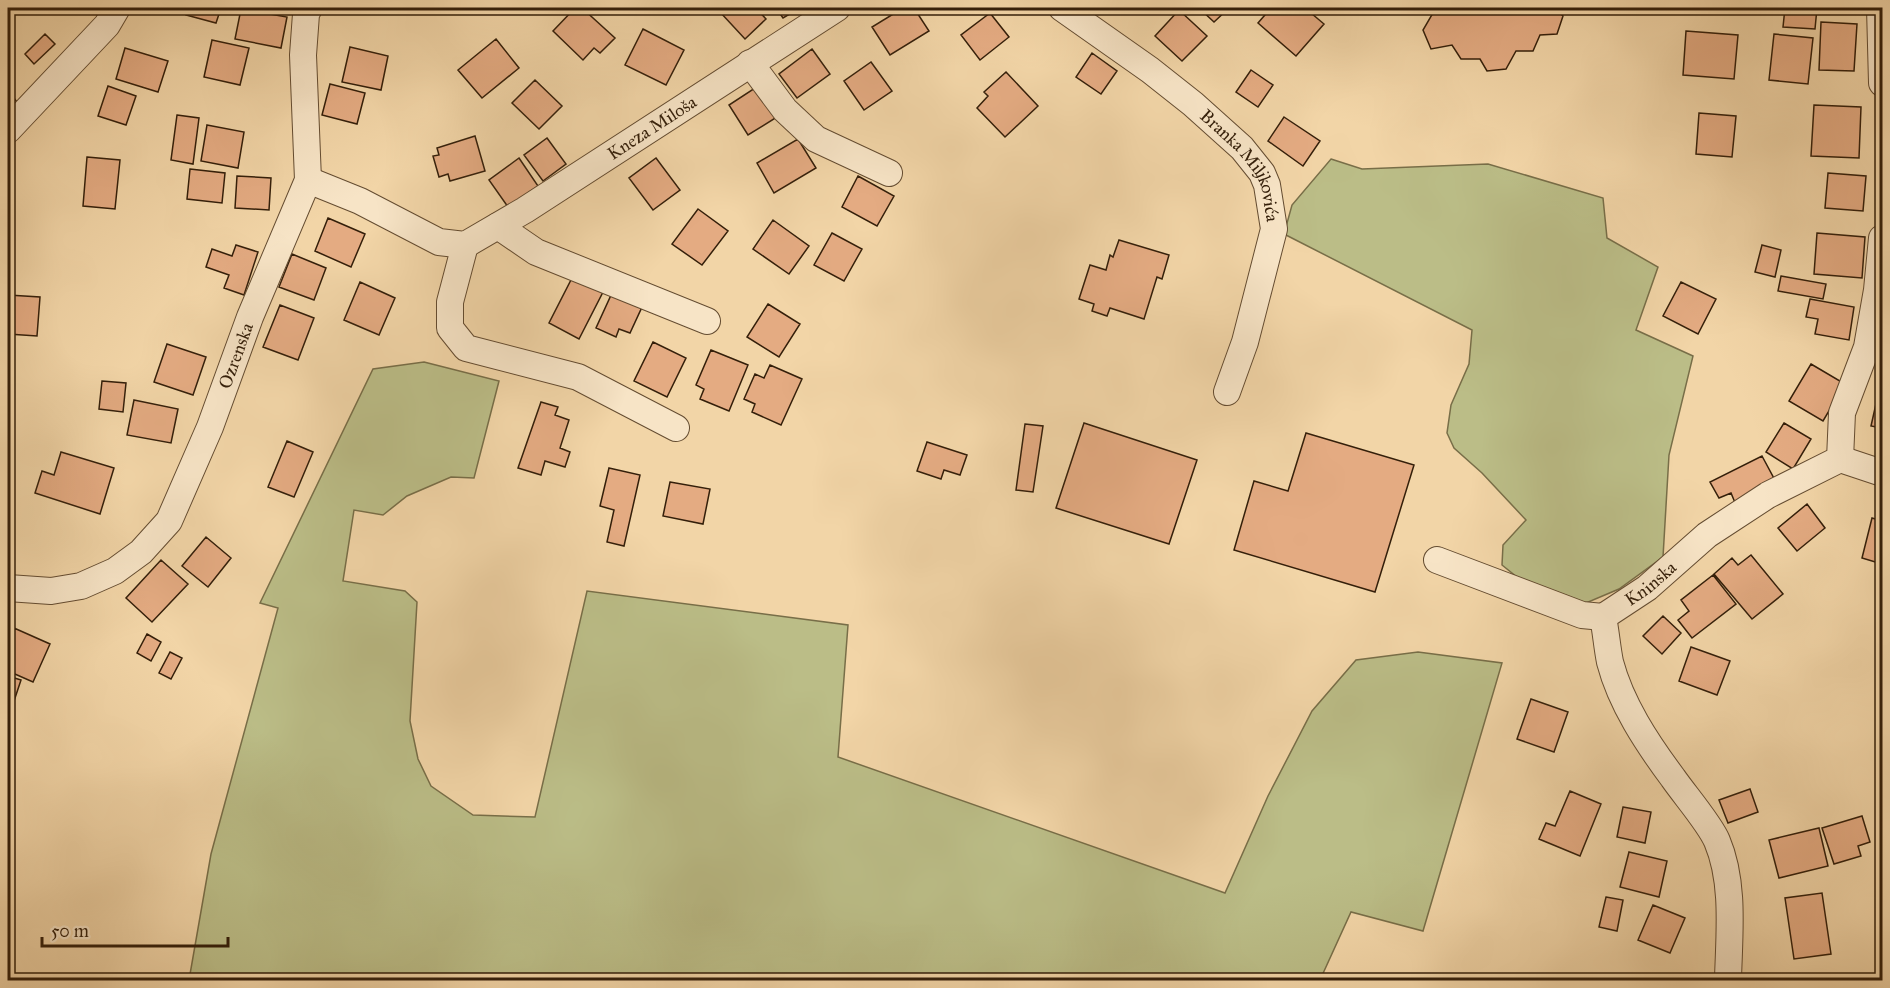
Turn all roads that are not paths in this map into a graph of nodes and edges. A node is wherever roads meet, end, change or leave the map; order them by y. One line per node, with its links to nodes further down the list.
1 (117, 8): 8 (street)
2 (309, 8): 10 (street, Ozrenska)
3 (837, 8): 6 (street, Kneza Miloša)
4 (1062, 8): 15 (street, Branka Miljkovića)
5 (1880, 8): 7 (street)
6 (750, 63): 9 (street); 11 (street, Kneza Miloša)
7 (1882, 83)
8 (8, 130)
9 (889, 172)
10 (308, 180): 13 (street); 20 (street, Ozrenska)
11 (498, 226): 13 (street, Kneza Miloša); 14 (street)
12 (1882, 238): 17 (street)
13 (465, 245): 16 (street)
14 (707, 321)
15 (1227, 392)
16 (676, 428)
17 (1840, 459): 18 (street); 21 (street, Kninska)
18 (1882, 473)
19 (1437, 560): 21 (street)
20 (8, 588)
21 (1603, 617): 22 (street)
22 (1728, 981)

